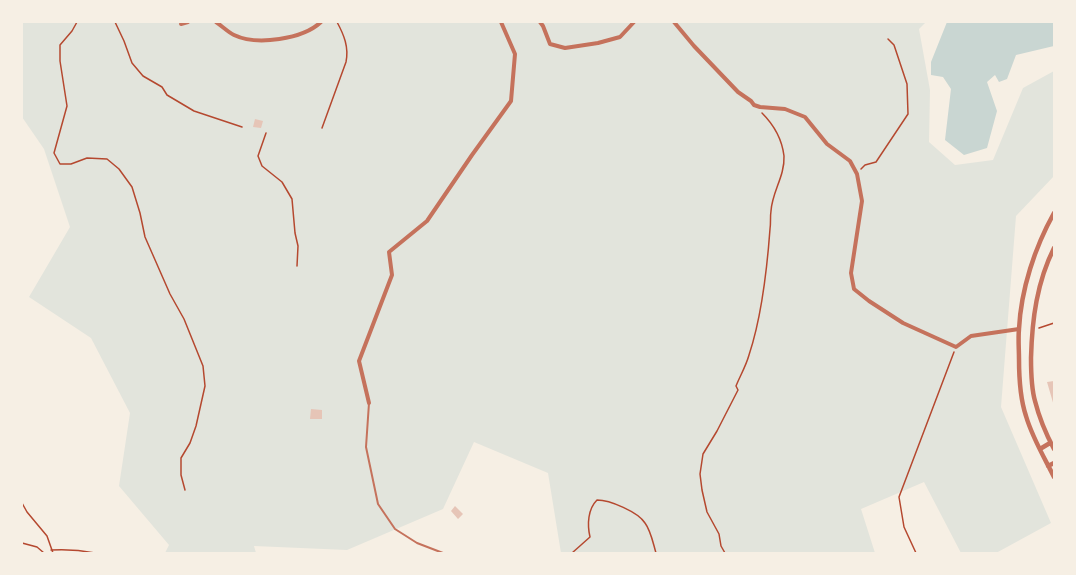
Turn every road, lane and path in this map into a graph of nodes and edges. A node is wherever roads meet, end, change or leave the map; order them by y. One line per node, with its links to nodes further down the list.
1 (77, 22): 32 (path)
2 (115, 22): 14 (path)
3 (188, 22): 11 (street)
4 (216, 22): 5 (street)
5 (321, 22)
6 (337, 22): 15 (path)
7 (501, 22): 25 (street)
8 (540, 22): 9 (street)
9 (634, 22)
10 (674, 22): 13 (street)
11 (181, 24)
12 (888, 38): 17 (path)
13 (754, 105): 17 (street); 42 (path)
14 (242, 127)
15 (322, 128)
16 (266, 133): 20 (path)
17 (857, 174): 24 (street)
18 (1054, 213): 22 (street)
19 (1054, 248): 23 (street)
20 (297, 266)
21 (1054, 323): 23 (path)
22 (1019, 329): 24 (street); 27 (street)
23 (1032, 330): 26 (street)
24 (956, 347): 43 (path)
25 (369, 403): 39 (lane)
26 (1050, 443): 27 (street); 28 (street)
27 (1040, 449): 30 (street)
28 (1054, 449)
29 (1054, 463): 30 (street)
30 (1048, 466): 31 (street)
31 (1054, 477)
32 (185, 490)
33 (22, 503): 35 (path)
34 (22, 543): 36 (path)
35 (51, 550): 37 (path); 38 (path)
36 (44, 553)
37 (53, 553)
38 (95, 553)
39 (443, 553)
40 (572, 553): 41 (path)
41 (656, 553)
42 (725, 553)
43 (916, 553)

